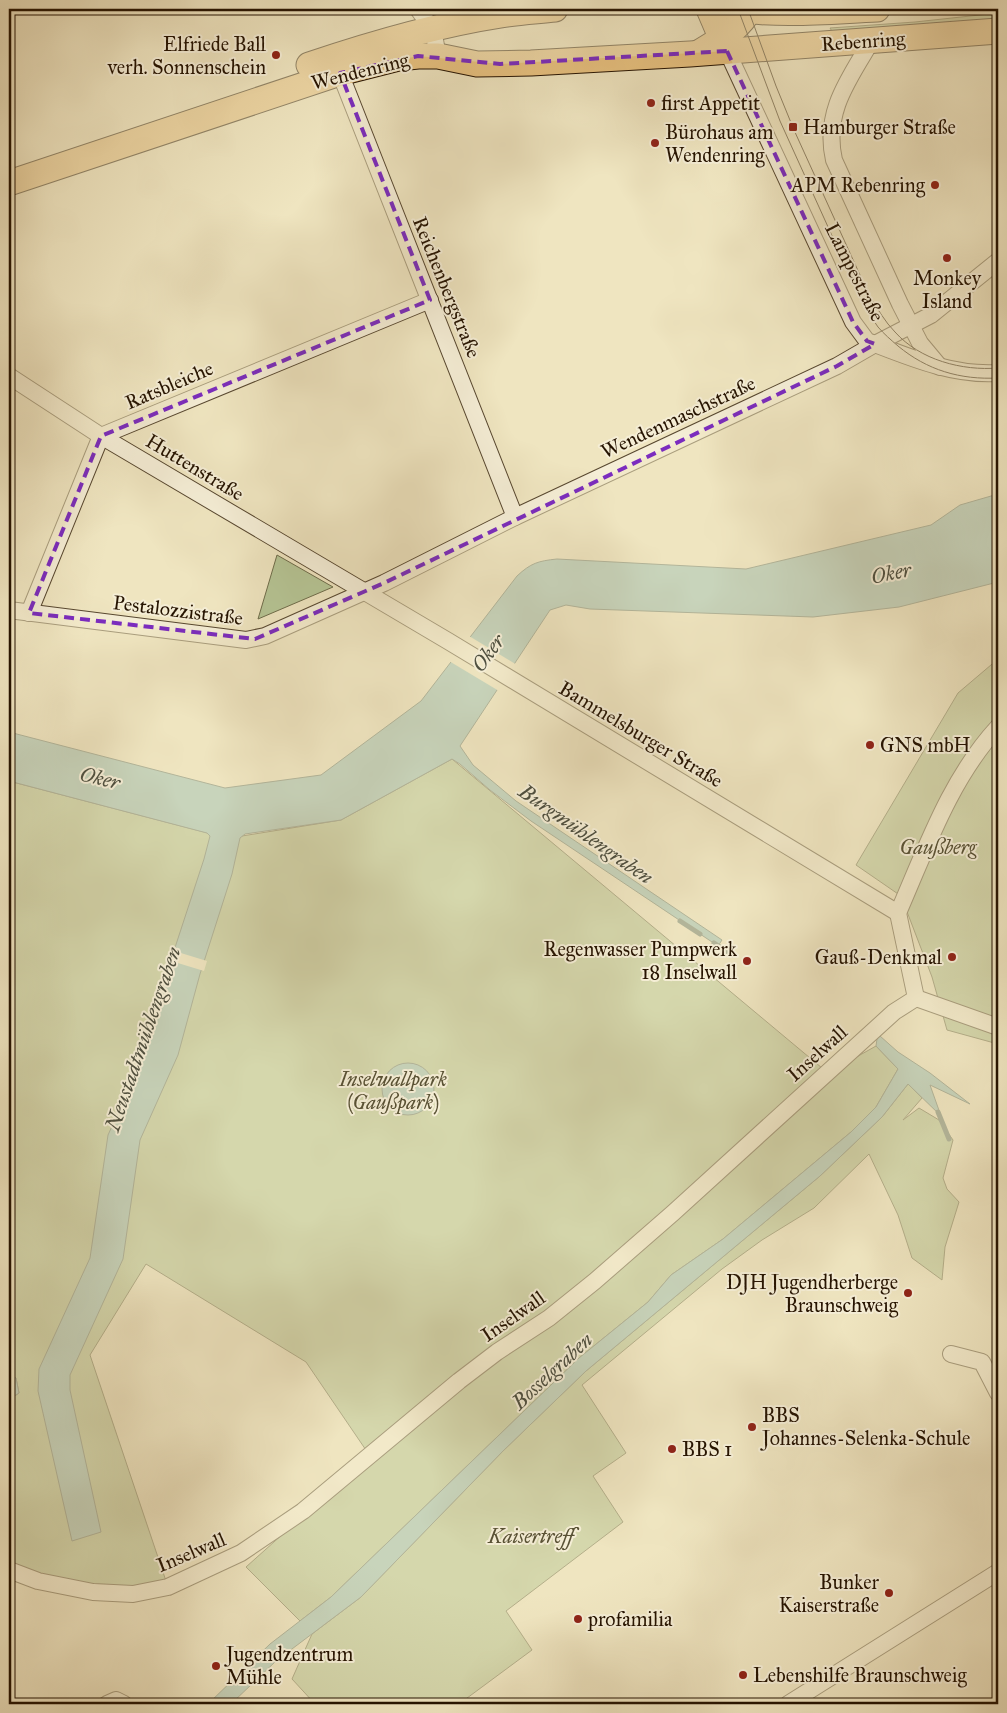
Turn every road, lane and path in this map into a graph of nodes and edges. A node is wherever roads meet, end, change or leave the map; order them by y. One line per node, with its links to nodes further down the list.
1 (418, 9): 7 (street)
2 (555, 9): 7 (main road, Wendenring)
3 (710, 9): 11 (main road)
4 (877, 9): 6 (main road, Rebenring)
5 (744, 10): 6 (main road, Rebenring); 11 (main road)
6 (802, 10): 9 (main road)
7 (433, 30): 12 (street); 14 (main road, Wendenring)
8 (998, 31): 10 (main road, Rebenring)
9 (780, 36): 10 (main road, Rebenring); 11 (main road, Rebenring)
10 (872, 40): 18 (street, Lampestraße)
11 (724, 45): 12 (main road, Wendenring); 19 (street, Lampestraße)
12 (438, 56): 13 (main road, Wendenring)
13 (340, 73): 15 (main road, Wendenring); 17 (street, Reichenbergstraße)
14 (9, 166)
15 (9, 183)
16 (998, 261): 18 (street, Wendenmaschstraße)
17 (430, 300): 23 (street, Ratsbleiche); 24 (street, Reichenbergstraße)
18 (912, 325): 19 (street, Wendenmaschstraße); 20 (street, Lampestraße)
19 (875, 344): 20 (street); 24 (street, Wendenmaschstraße)
20 (940, 367): 21 (street)
21 (998, 372)
22 (9, 376): 23 (street, Huttenstraße)
23 (101, 436): 25 (street, Huttenstraße); 27 (street)
24 (515, 517): 25 (street, Wendenmaschstraße)
25 (362, 591): 27 (street, Pestalozzistraße); 29 (street, Bammelsburger Straße)
26 (9, 610): 27 (street, Pestalozzistraße)
27 (28, 613)
28 (998, 727): 29 (street)
29 (898, 913): 30 (street)
30 (916, 998): 31 (street); 34 (street, Inselwall)
31 (998, 1027)
32 (951, 1354): 33 (street)
33 (998, 1393)
34 (9, 1570)
35 (998, 1572): 36 (street)
36 (788, 1704)

